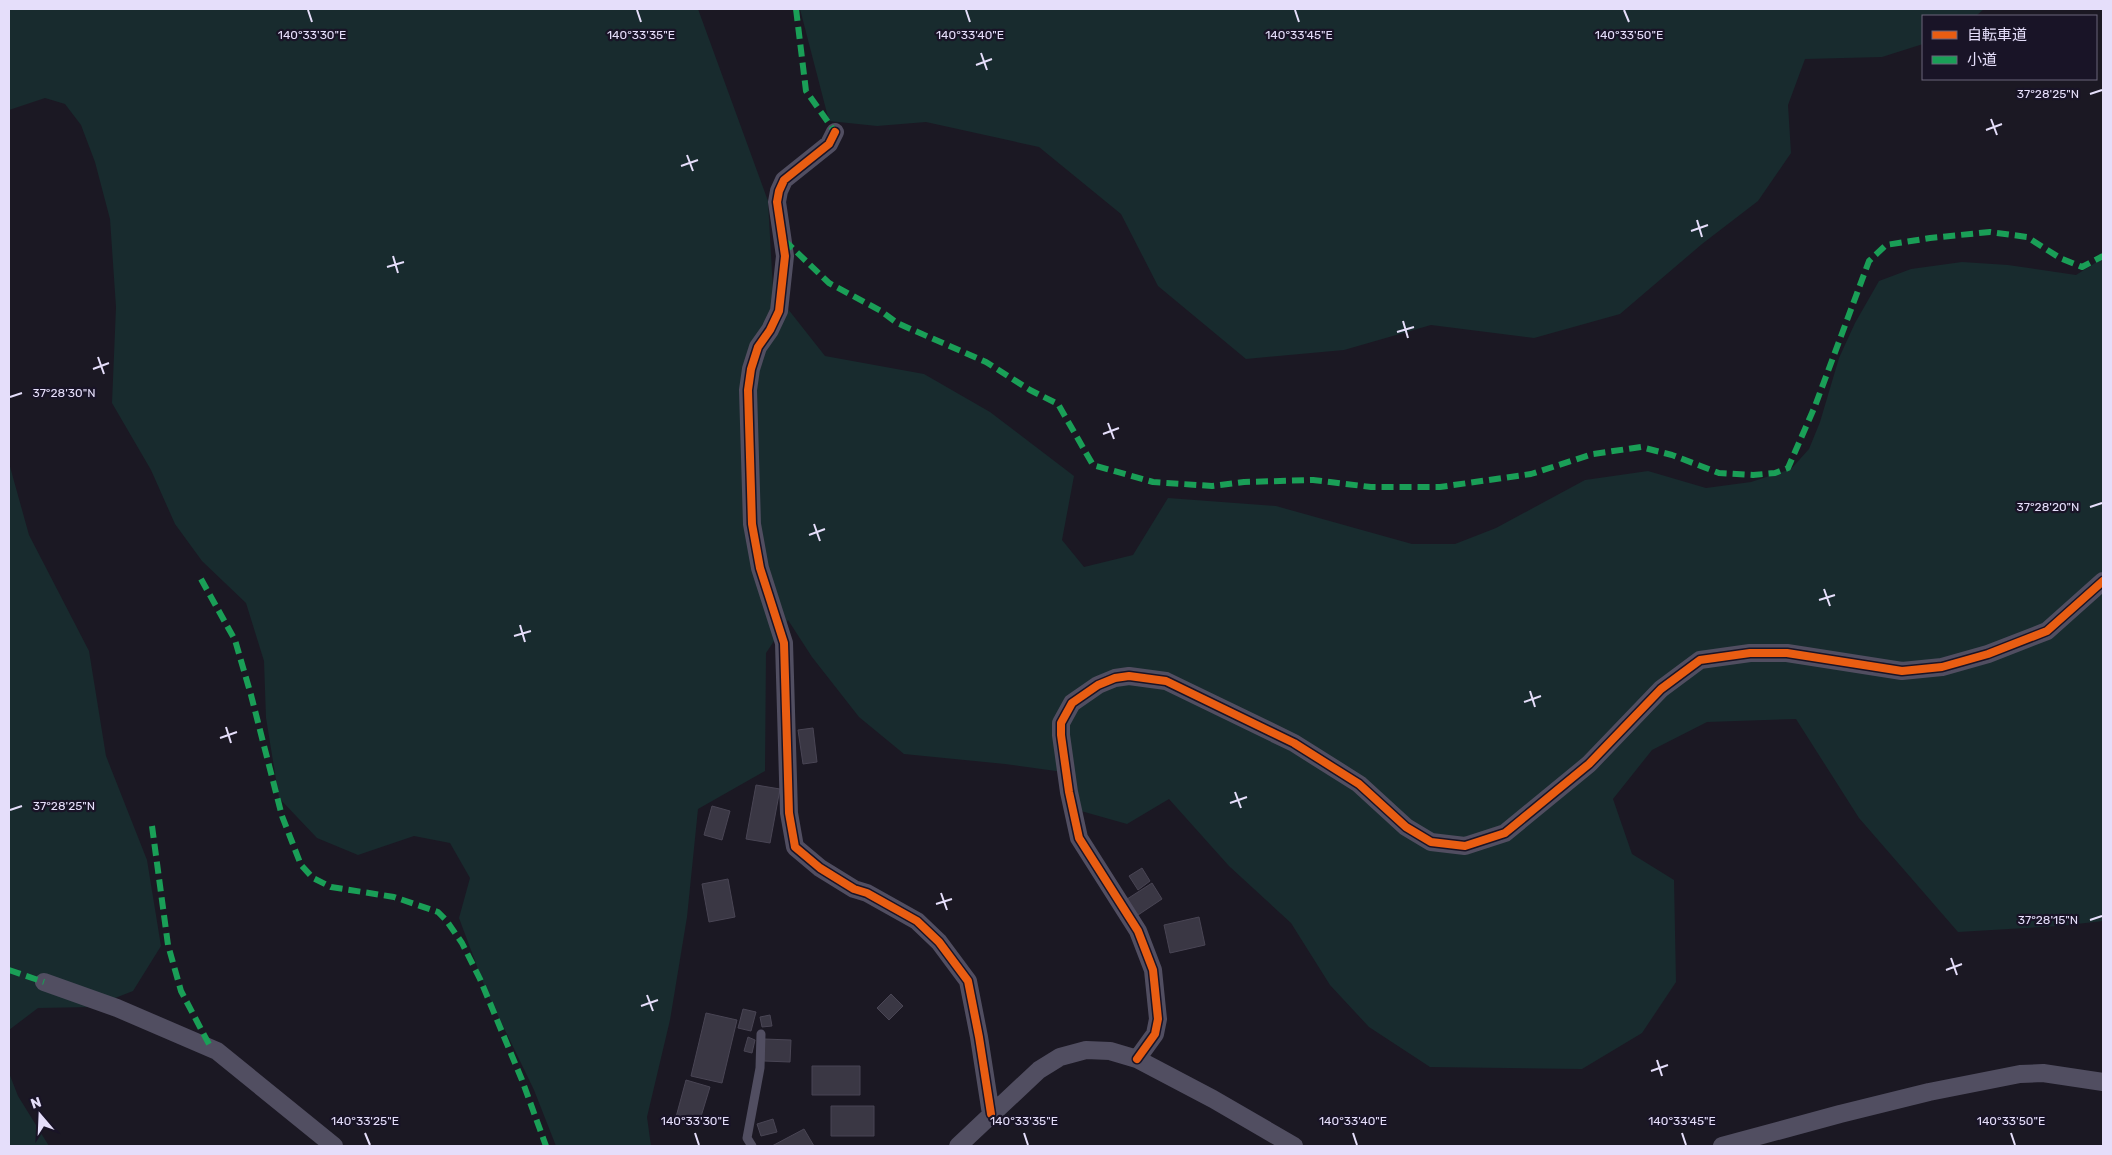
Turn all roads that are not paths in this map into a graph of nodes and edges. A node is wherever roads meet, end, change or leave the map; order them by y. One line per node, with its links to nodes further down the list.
1 (835, 132): 7 (street)
2 (2103, 580): 5 (street)
3 (44, 982): 8 (street)
4 (760, 1034): 9 (lane)
5 (1137, 1059): 7 (street); 11 (street)
6 (2103, 1082): 12 (street)
7 (991, 1114): 10 (street)
8 (334, 1146)
9 (752, 1146)
10 (958, 1146)
11 (1294, 1146)
12 (1722, 1146)

